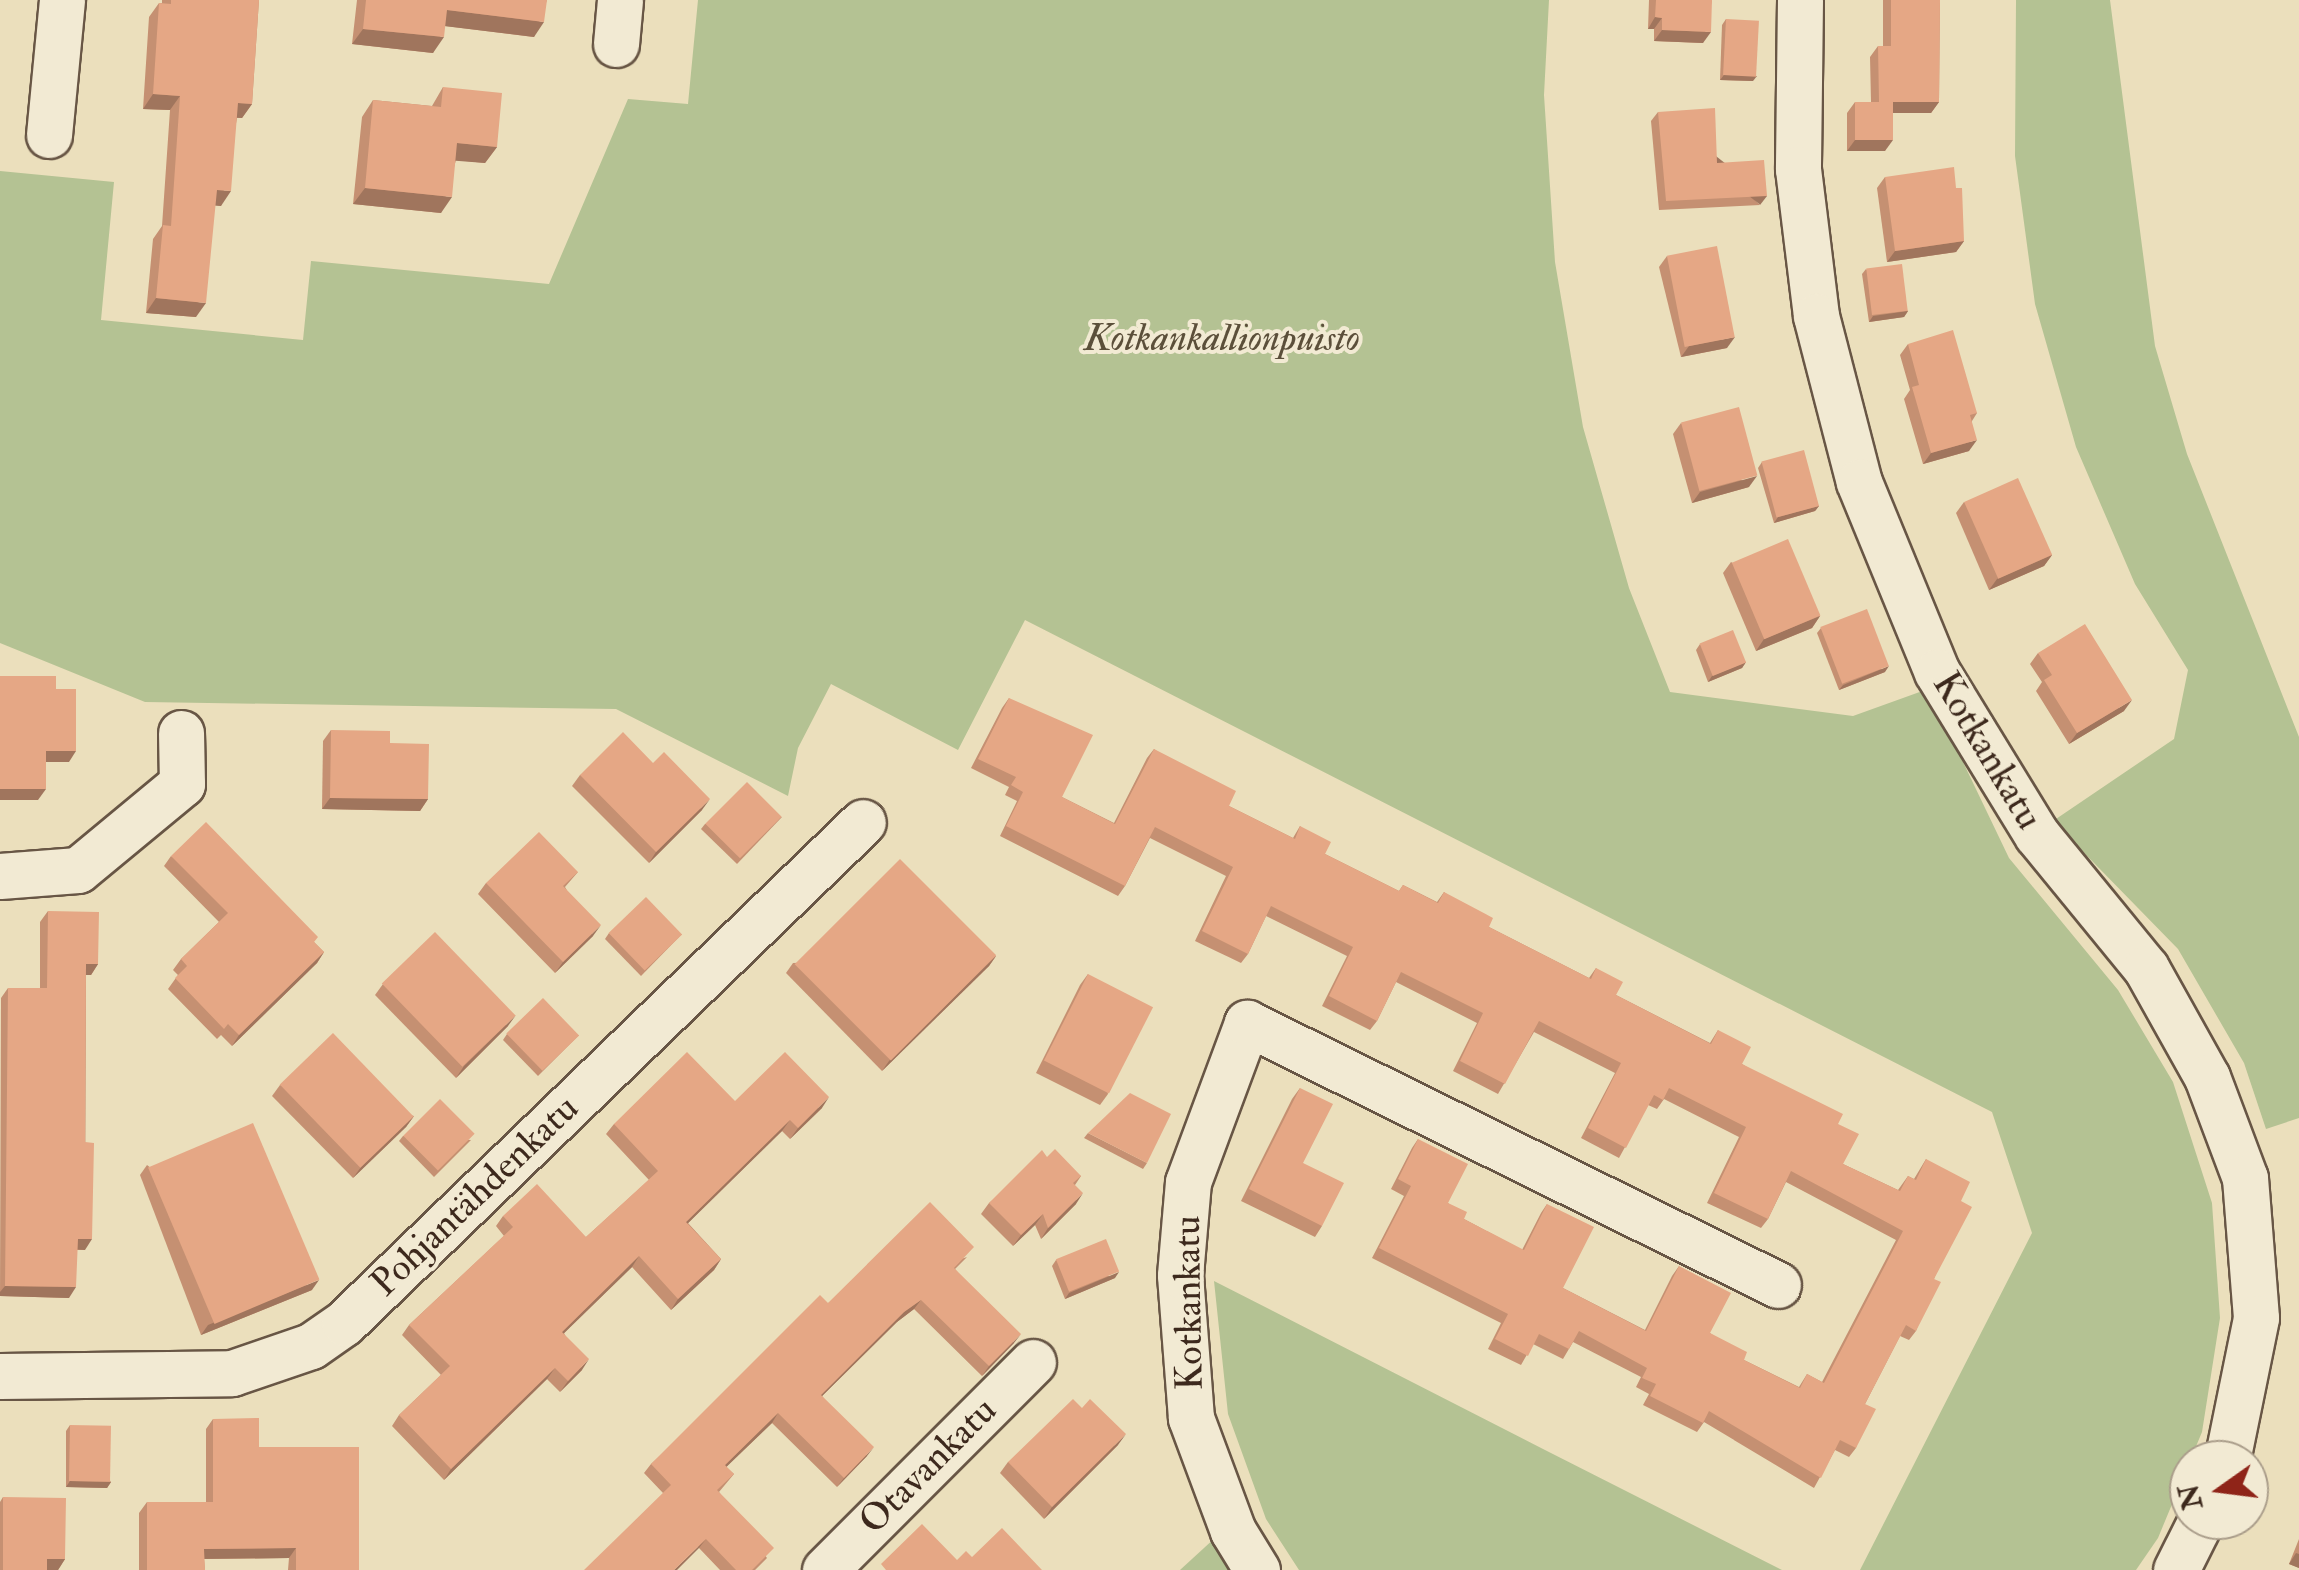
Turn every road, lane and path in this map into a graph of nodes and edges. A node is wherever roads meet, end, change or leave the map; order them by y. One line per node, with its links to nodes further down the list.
1 (62, 0): 3 (street)
2 (1800, 0): 10 (street, Kotkankatu)
3 (49, 135)
4 (181, 732): 6 (street)
5 (862, 822): 9 (street, Pohjantähdenkatu)
6 (0, 876)
7 (1778, 1285): 13 (street, Kotkankatu)
8 (1033, 1362): 12 (street, Otavankatu)
9 (0, 1376)
10 (2231, 1440)
11 (2191, 1540): 14 (street)
12 (824, 1570)
13 (1257, 1570)
14 (2176, 1570)

